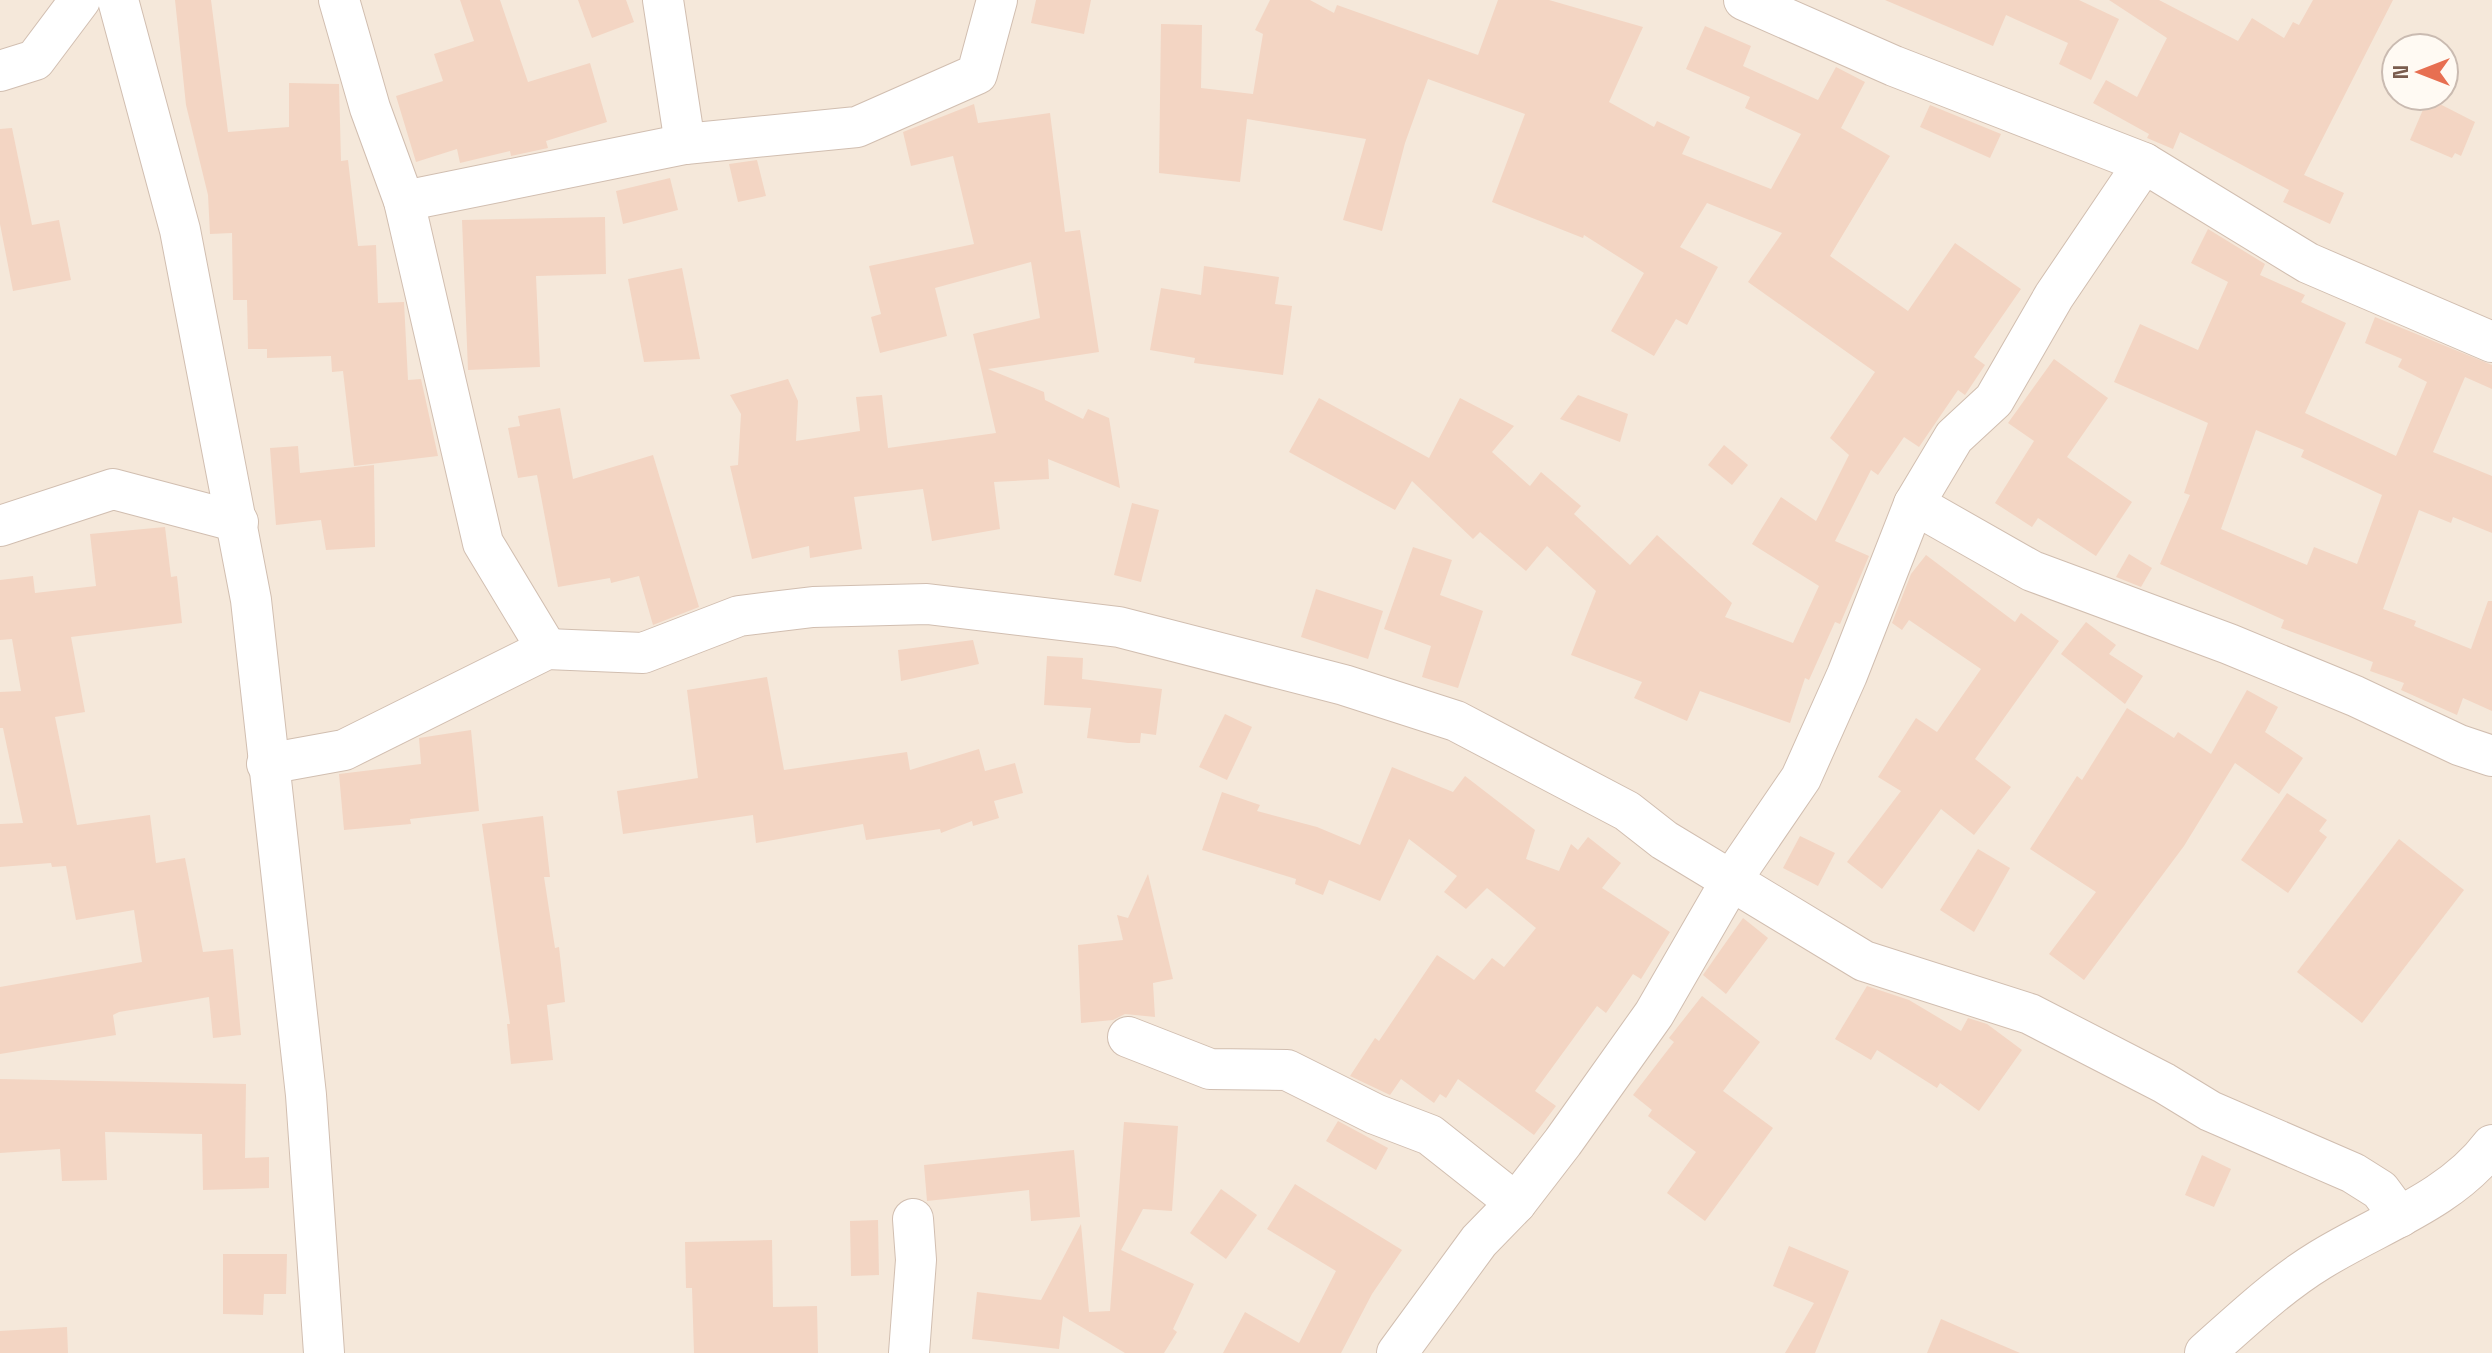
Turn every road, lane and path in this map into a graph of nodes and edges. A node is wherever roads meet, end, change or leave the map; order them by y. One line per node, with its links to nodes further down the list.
1 (80, 0): 7 (street)
2 (118, 0): 13 (street)
3 (339, 0): 10 (street)
4 (663, 0): 8 (street)
5 (997, 0): 8 (street)
6 (1744, 0): 9 (street)
7 (0, 71)
8 (685, 144): 10 (street)
9 (2144, 163): 11 (street); 12 (street)
10 (404, 201): 15 (street)
11 (2492, 342)
12 (1914, 504): 16 (street); 18 (street)
13 (238, 522): 14 (street); 17 (street)
14 (0, 526)
15 (547, 649): 17 (street); 18 (street)
16 (2492, 756)
17 (267, 764): 24 (street)
18 (1732, 879): 21 (street); 22 (street)
19 (1128, 1037): 21 (street)
20 (2492, 1145): 22 (street)
21 (1516, 1203): 26 (street)
22 (2400, 1217): 27 (street)
23 (913, 1219): 25 (street)
24 (324, 1353)
25 (909, 1353)
26 (1397, 1353)
27 (2205, 1353)

